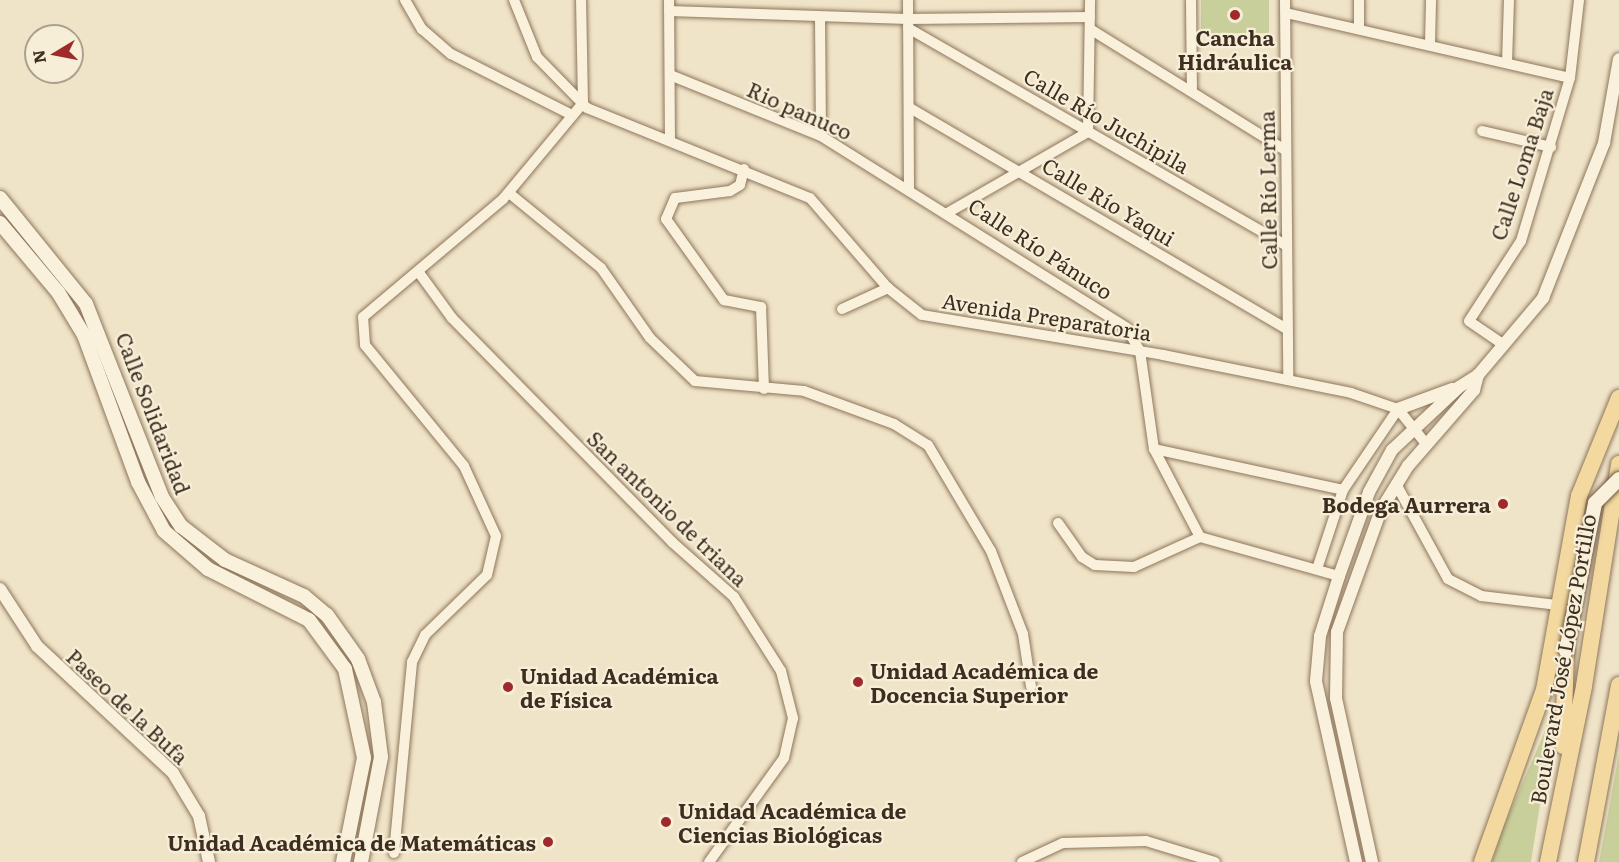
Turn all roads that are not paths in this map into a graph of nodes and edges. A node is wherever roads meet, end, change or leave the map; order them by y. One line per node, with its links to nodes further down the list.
1 (405, 0): 27 (street)
2 (514, 0): 25 (street, Avenida Preparatoria)
3 (581, 0): 25 (street)
4 (908, 0): 16 (street)
5 (1090, 0): 14 (street)
6 (1191, 0): 24 (street)
7 (1285, 0): 13 (street, Calle Río Lerma)
8 (1359, 0): 18 (street)
9 (1431, 0): 19 (street)
10 (1509, 0): 21 (street)
11 (1579, 0): 23 (street, Calle Loma Baja)
12 (669, 6): 15 (street); 22 (street)
13 (1286, 13): 18 (street); 33 (street, Calle Río Lerma)
14 (1090, 16): 16 (street); 17 (street)
15 (820, 17): 16 (street); 30 (street)
16 (908, 23): 26 (street); 29 (street, Calle Río Juchipila)
17 (1090, 29): 24 (street); 29 (street)
18 (1359, 29): 19 (street)
19 (1431, 45): 21 (street)
20 (1619, 59): 46 (street)
21 (1507, 63): 23 (street)
22 (670, 75): 30 (street, Rio panuco); 31 (street)
23 (1570, 78): 32 (street, Calle Loma Baja)
24 (1192, 90): 33 (street)
25 (583, 103): 27 (street); 31 (street, Avenida Preparatoria)
26 (910, 108): 35 (street, Calle Río Yaqui); 36 (street)
27 (572, 115): 37 (street)
28 (1482, 131): 32 (street)
29 (1088, 132): 35 (street); 41 (street, Calle Río Juchipila)
30 (821, 136): 36 (street, Rio panuco)
31 (670, 139): 34 (street, Avenida Preparatoria)
32 (1551, 147): 46 (street, Calle Loma Baja)
33 (1285, 150): 41 (street, Calle Río Lerma)
34 (744, 169): 43 (street, Avenida Preparatoria); 51 (street)
35 (1021, 172): 39 (street); 45 (street, Calle Río Yaqui)
36 (909, 189): 39 (street, Calle Río Pánuco)
37 (509, 193): 42 (street); 51 (street)
38 (0, 198): 77 (main road, Calle Solidaridad)
39 (949, 212): 47 (street, Calle Río Pánuco)
40 (0, 224): 76 (main road, Calle Solidaridad)
41 (1287, 246): 45 (street, Calle Río Lerma)
42 (420, 273): 72 (street); 78 (street, San antonio de triana)
43 (888, 288): 44 (street); 47 (street, Avenida Preparatoria)
44 (842, 309)
45 (1288, 330): 49 (street, Calle Río Lerma)
46 (1504, 345): 48 (street)
47 (1140, 351): 49 (street, Avenida Preparatoria); 56 (street)
48 (1478, 375): 50 (street); 55 (street)
49 (1288, 380): 53 (street, Avenida Preparatoria)
50 (1459, 387): 53 (street); 54 (street)
51 (764, 389): 69 (street)
52 (1619, 398): 66 (main road)
53 (1398, 410): 54 (street); 60 (street)
54 (1412, 428): 55 (street); 64 (street)
55 (1427, 445): 59 (street)
56 (1154, 449): 60 (street); 62 (street)
57 (1619, 464): 71 (main road, Boulevard José López Portillo)
58 (1619, 479): 67 (main road, bridge)
59 (1396, 484): 66 (street); 73 (street)
60 (1343, 490): 63 (street)
61 (1058, 523): 62 (street)
62 (1200, 537): 63 (street)
63 (1317, 569): 64 (street)
64 (1338, 576): 80 (street)
65 (0, 589): 75 (street, Paseo de la Bufa)
66 (1558, 605): 70 (main road)
67 (1566, 651): 70 (main road); 71 (main road)
68 (1619, 685): 83 (main road)
69 (1031, 686)
70 (1544, 690): 81 (main road)
71 (1563, 783): 82 (main road, Boulevard José López Portillo)
72 (394, 853)
73 (1371, 860): 80 (street)
74 (1025, 861): 79 (street)
75 (209, 862)
76 (342, 862)
77 (362, 862)
78 (709, 862)
79 (1215, 862)
80 (1356, 862)
81 (1482, 862)
82 (1548, 862)
83 (1586, 862)

